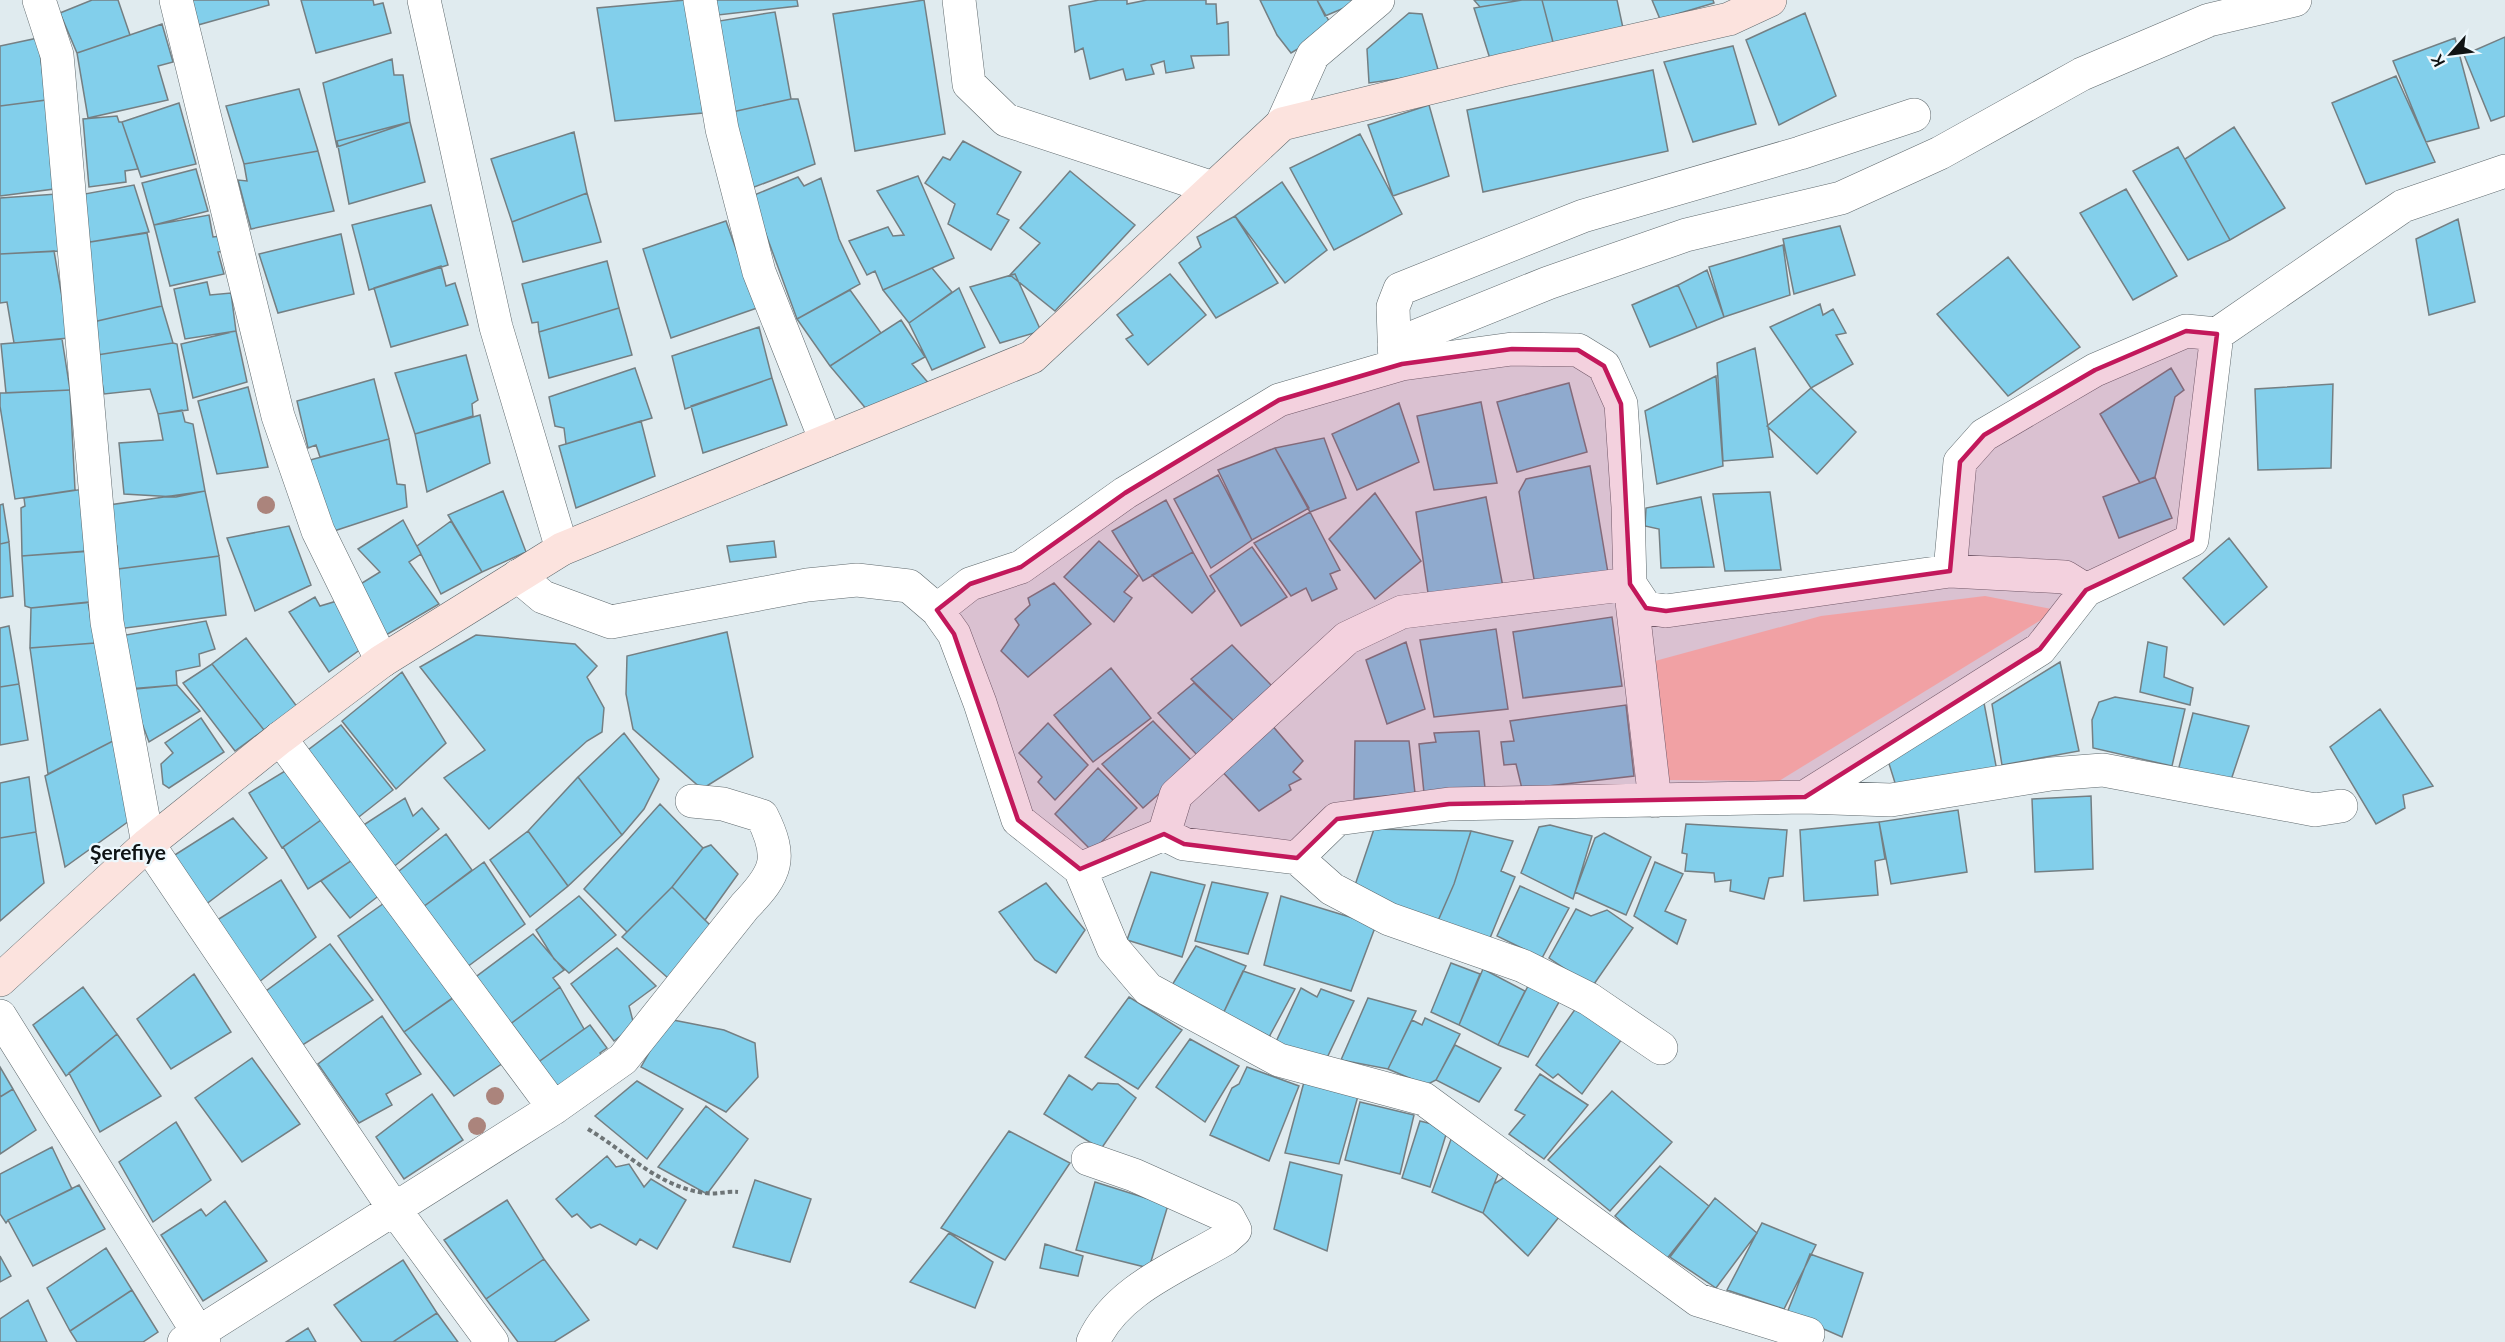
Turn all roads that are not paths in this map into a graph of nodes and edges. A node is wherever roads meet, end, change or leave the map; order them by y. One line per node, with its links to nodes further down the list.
1 (39, 0): 29 (street)
2 (176, 0): 22 (street)
3 (424, 0): 16 (street)
4 (700, 0): 15 (street)
5 (959, 0): 12 (street)
6 (1378, 0): 10 (street)
7 (1770, 0): 10 (street)
8 (2295, 0): 14 (street)
9 (1914, 115): 14 (street)
10 (1282, 124): 12 (street)
11 (2505, 171): 13 (street)
12 (1213, 188): 15 (street)
13 (2217, 334): 17 (street); 20 (street)
14 (1395, 355): 19 (street); 21 (street)
15 (826, 441): 16 (street)
16 (562, 549): 18 (street)
17 (1950, 571): 19 (street); 20 (street)
18 (518, 576): 21 (street); 22 (street)
19 (1630, 584): 26 (street); 28 (street)
20 (2086, 590): 24 (street)
21 (937, 610): 31 (street)
22 (382, 661): 23 (street)
23 (280, 738): 29 (street); 35 (street)
24 (1805, 797): 26 (street); 27 (street)
25 (692, 801): 35 (street)
26 (1655, 801): 30 (street)
27 (2342, 806)
28 (1164, 834): 30 (street); 31 (street)
29 (148, 844): 32 (street); 37 (street)
30 (1298, 858): 34 (street)
31 (1080, 870): 38 (street)
32 (0, 980)
33 (0, 1016): 39 (street)
34 (1661, 1048)
35 (554, 1108): 37 (street)
36 (1088, 1159): 41 (street)
37 (396, 1210): 39 (street); 40 (street)
38 (1809, 1334)
39 (195, 1339)
40 (492, 1342)
41 (1093, 1342)

